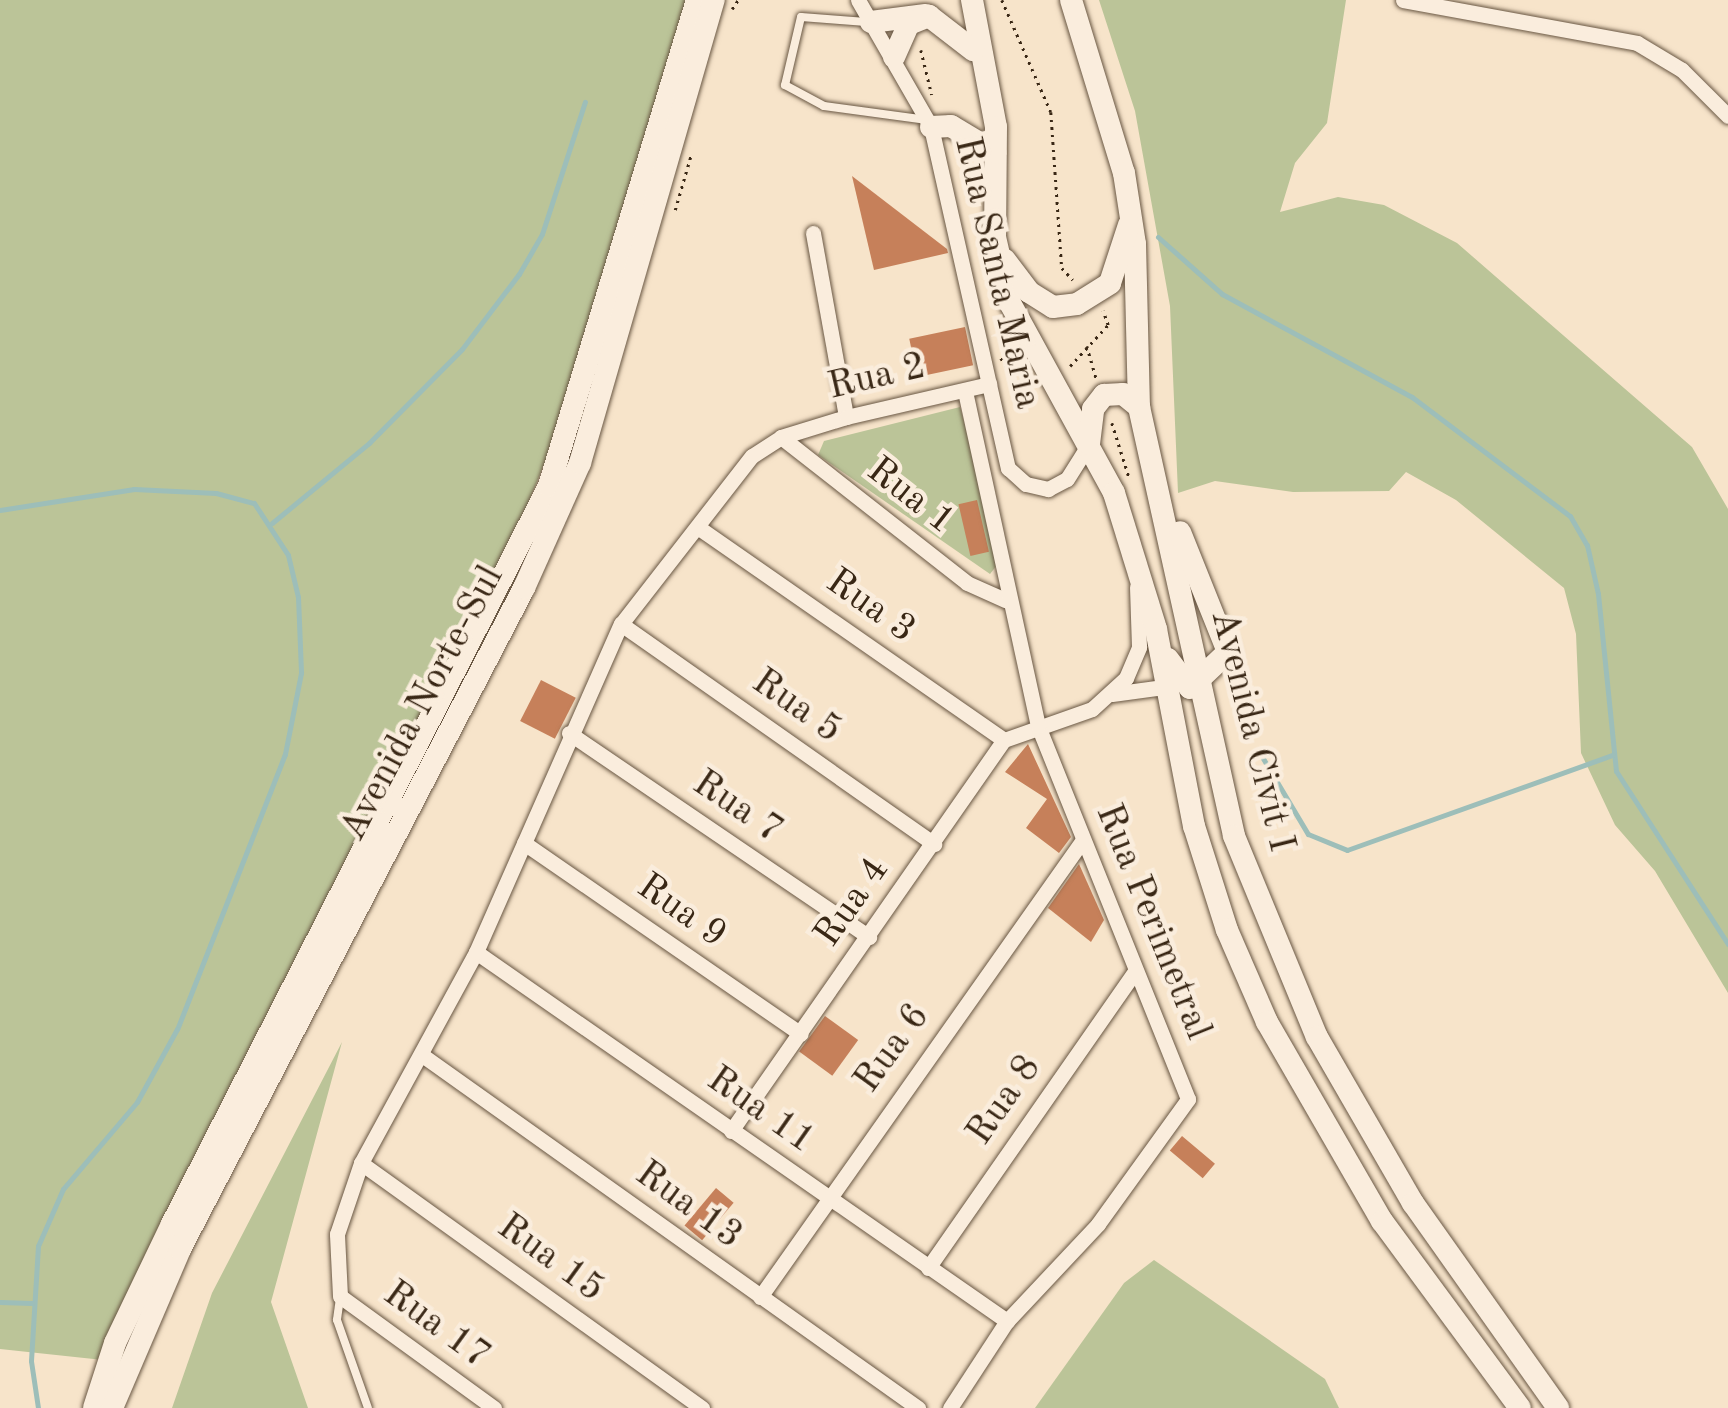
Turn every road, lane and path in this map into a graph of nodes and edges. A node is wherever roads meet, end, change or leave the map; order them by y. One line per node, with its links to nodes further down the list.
1 (697, 0): 55 (main road, Avenida Norte-Sul)
2 (714, 0): 56 (main road, Avenida Norte-Sul)
3 (858, 0): 9 (street, Rua Santa Maria)
4 (954, 0): 10 (main road)
5 (972, 0): 12 (main road)
6 (1071, 0): 16 (main road, Avenida Civit I)
7 (1403, 0): 13 (street)
8 (928, 16): 9 (main road); 10 (main road); 11 (main road)
9 (870, 22): 11 (street, Rua Santa Maria); 14 (lane)
10 (973, 50): 12 (main road)
11 (894, 57): 14 (street, Rua Santa Maria)
12 (986, 84): 15 (main road, Avenida Civit I)
13 (1728, 116)
14 (929, 123): 15 (main road); 20 (street, Rua Santa Maria)
15 (996, 152): 18 (main road, Avenida Civit I)
16 (1131, 216): 18 (main road); 23 (main road, Avenida Civit I)
17 (813, 232): 24 (street)
18 (998, 251): 26 (main road, Avenida Civit I)
19 (1087, 346): 22 (path)
20 (989, 384): 21 (street, Rua 2); 26 (street, Rua Santa Maria)
21 (965, 391): 24 (street, Rua 2); 31 (street, Rua Perimetral)
22 (1104, 395): 23 (main road); 26 (main road); 28 (path)
23 (1140, 407): 27 (main road, Avenida Civit I)
24 (846, 417): 25 (street, Rua 2)
25 (781, 437): 29 (street); 31 (street, Rua 1)
26 (1089, 444): 30 (main road, Avenida Civit I)
27 (1156, 473): 34 (main road, Avenida Civit I); 34 (main road)
28 (1132, 486)
29 (698, 528): 32 (street); 39 (street, Rua 3)
30 (1136, 560): 33 (main road, Avenida Civit I); 36 (street)
31 (1005, 600): 37 (street, Rua Perimetral)
32 (621, 624): 38 (street); 42 (street, Rua 5)
33 (1156, 630): 34 (main road); 35 (main road, Avenida Civit I)
34 (1200, 682): 63 (main road, Avenida Civit I)
35 (1164, 687): 36 (street); 62 (main road, Avenida Civit I)
36 (1112, 694): 37 (street)
37 (1038, 726): 39 (street); 40 (street, Rua Perimetral)
38 (569, 733): 41 (street); 43 (street, Rua 7)
39 (1004, 740): 42 (street, Rua 4)
40 (1082, 841): 45 (street, Rua Perimetral); 50 (street, Rua 6)
41 (524, 843): 44 (street); 46 (street, Rua 9)
42 (934, 844): 43 (street, Rua 4)
43 (869, 937): 46 (street, Rua 4)
44 (476, 952): 47 (street); 48 (street, Rua 11)
45 (1135, 971): 51 (street, Rua 8); 54 (street, Rua Perimetral)
46 (801, 1034): 48 (street, Rua 4)
47 (422, 1055): 49 (street); 53 (street, Rua 13)
48 (732, 1131): 50 (street, Rua 11)
49 (360, 1162): 52 (street); 59 (street, Rua 15)
50 (827, 1198): 51 (street, Rua 11); 53 (street, Rua 6)
51 (928, 1268): 54 (street, Rua 11)
52 (340, 1296): 57 (lane); 58 (street, Rua 17)
53 (760, 1297): 60 (street, Rua 13)
54 (1007, 1321): 61 (street, Rua Perimetral)
55 (94, 1408)
56 (112, 1408)
57 (368, 1408)
58 (494, 1408)
59 (702, 1408)
60 (918, 1408)
61 (950, 1408)
62 (1520, 1408)
63 (1558, 1408)

